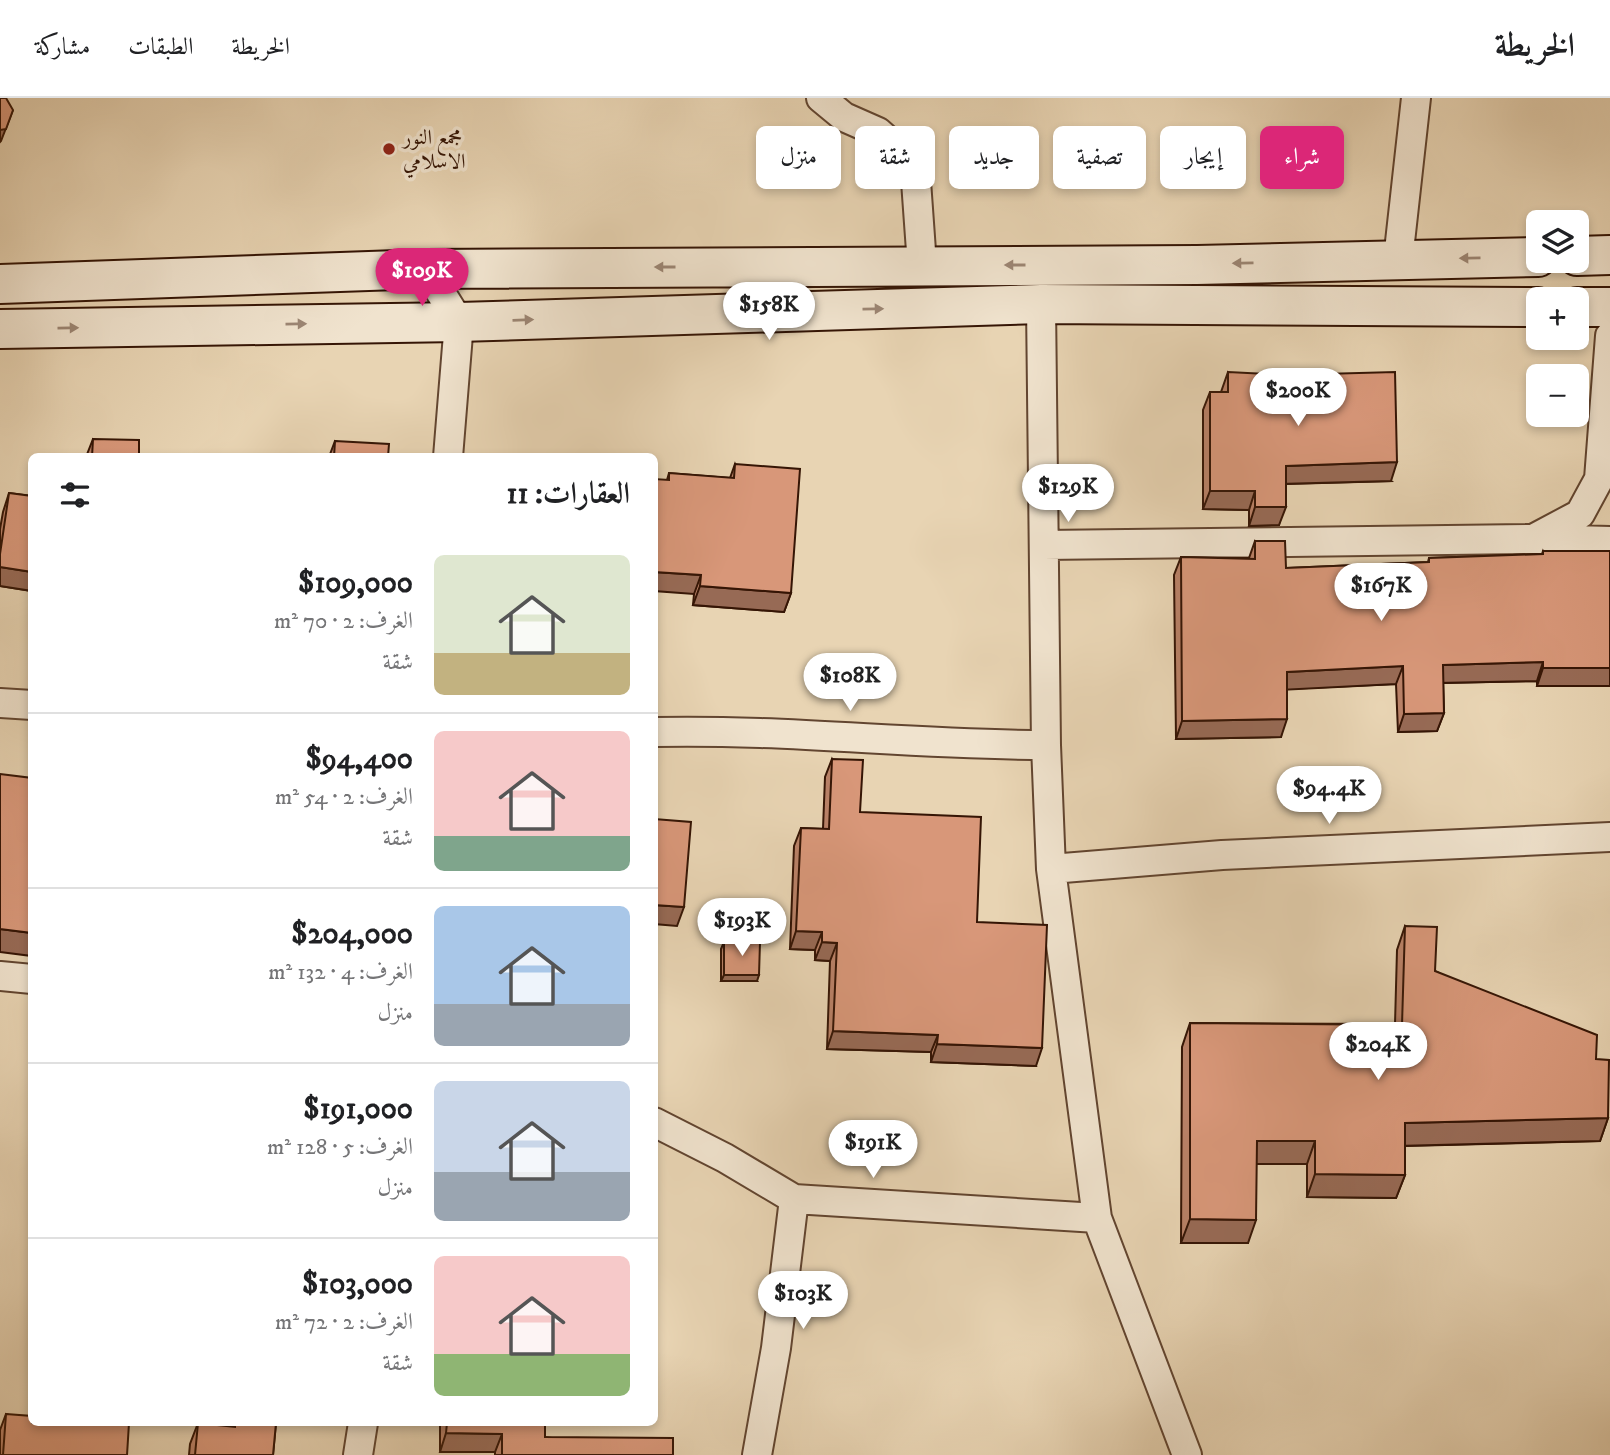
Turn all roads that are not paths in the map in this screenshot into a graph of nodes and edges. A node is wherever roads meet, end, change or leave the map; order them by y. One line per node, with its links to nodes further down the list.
1 (821, 98): 7 (street)
2 (1416, 98): 6 (street)
3 (1610, 255): 4 (street)
4 (1589, 256)
5 (1526, 257): 6 (street, one-way to 6)
6 (1398, 260): 7 (street, one-way to 7)
7 (922, 265): 8 (street, one-way to 8)
8 (425, 269): 9 (street); 14 (street)
9 (0, 284)
10 (1041, 304): 11 (street); 14 (street, one-way to 10); 20 (street)
11 (1526, 307)
12 (1589, 307): 13 (street)
13 (1610, 307)
14 (459, 322): 15 (street, one-way to 14); 17 (street)
15 (0, 329)
16 (1610, 336): 18 (street)
17 (447, 453)
18 (1533, 539): 19 (street); 20 (street)
19 (1610, 541)
20 (1044, 545): 24 (street)
21 (0, 703): 22 (street)
22 (28, 705)
23 (658, 732): 24 (street)
24 (1046, 745): 26 (street)
25 (1610, 836): 26 (street)
26 (1051, 869): 31 (street)
27 (0, 976): 28 (street)
28 (28, 979)
29 (658, 1124): 30 (street)
30 (794, 1199): 31 (street); 34 (street)
31 (1097, 1218): 35 (street)
32 (363, 1426): 33 (street)
33 (359, 1455)
34 (757, 1455)
35 (1187, 1455)

